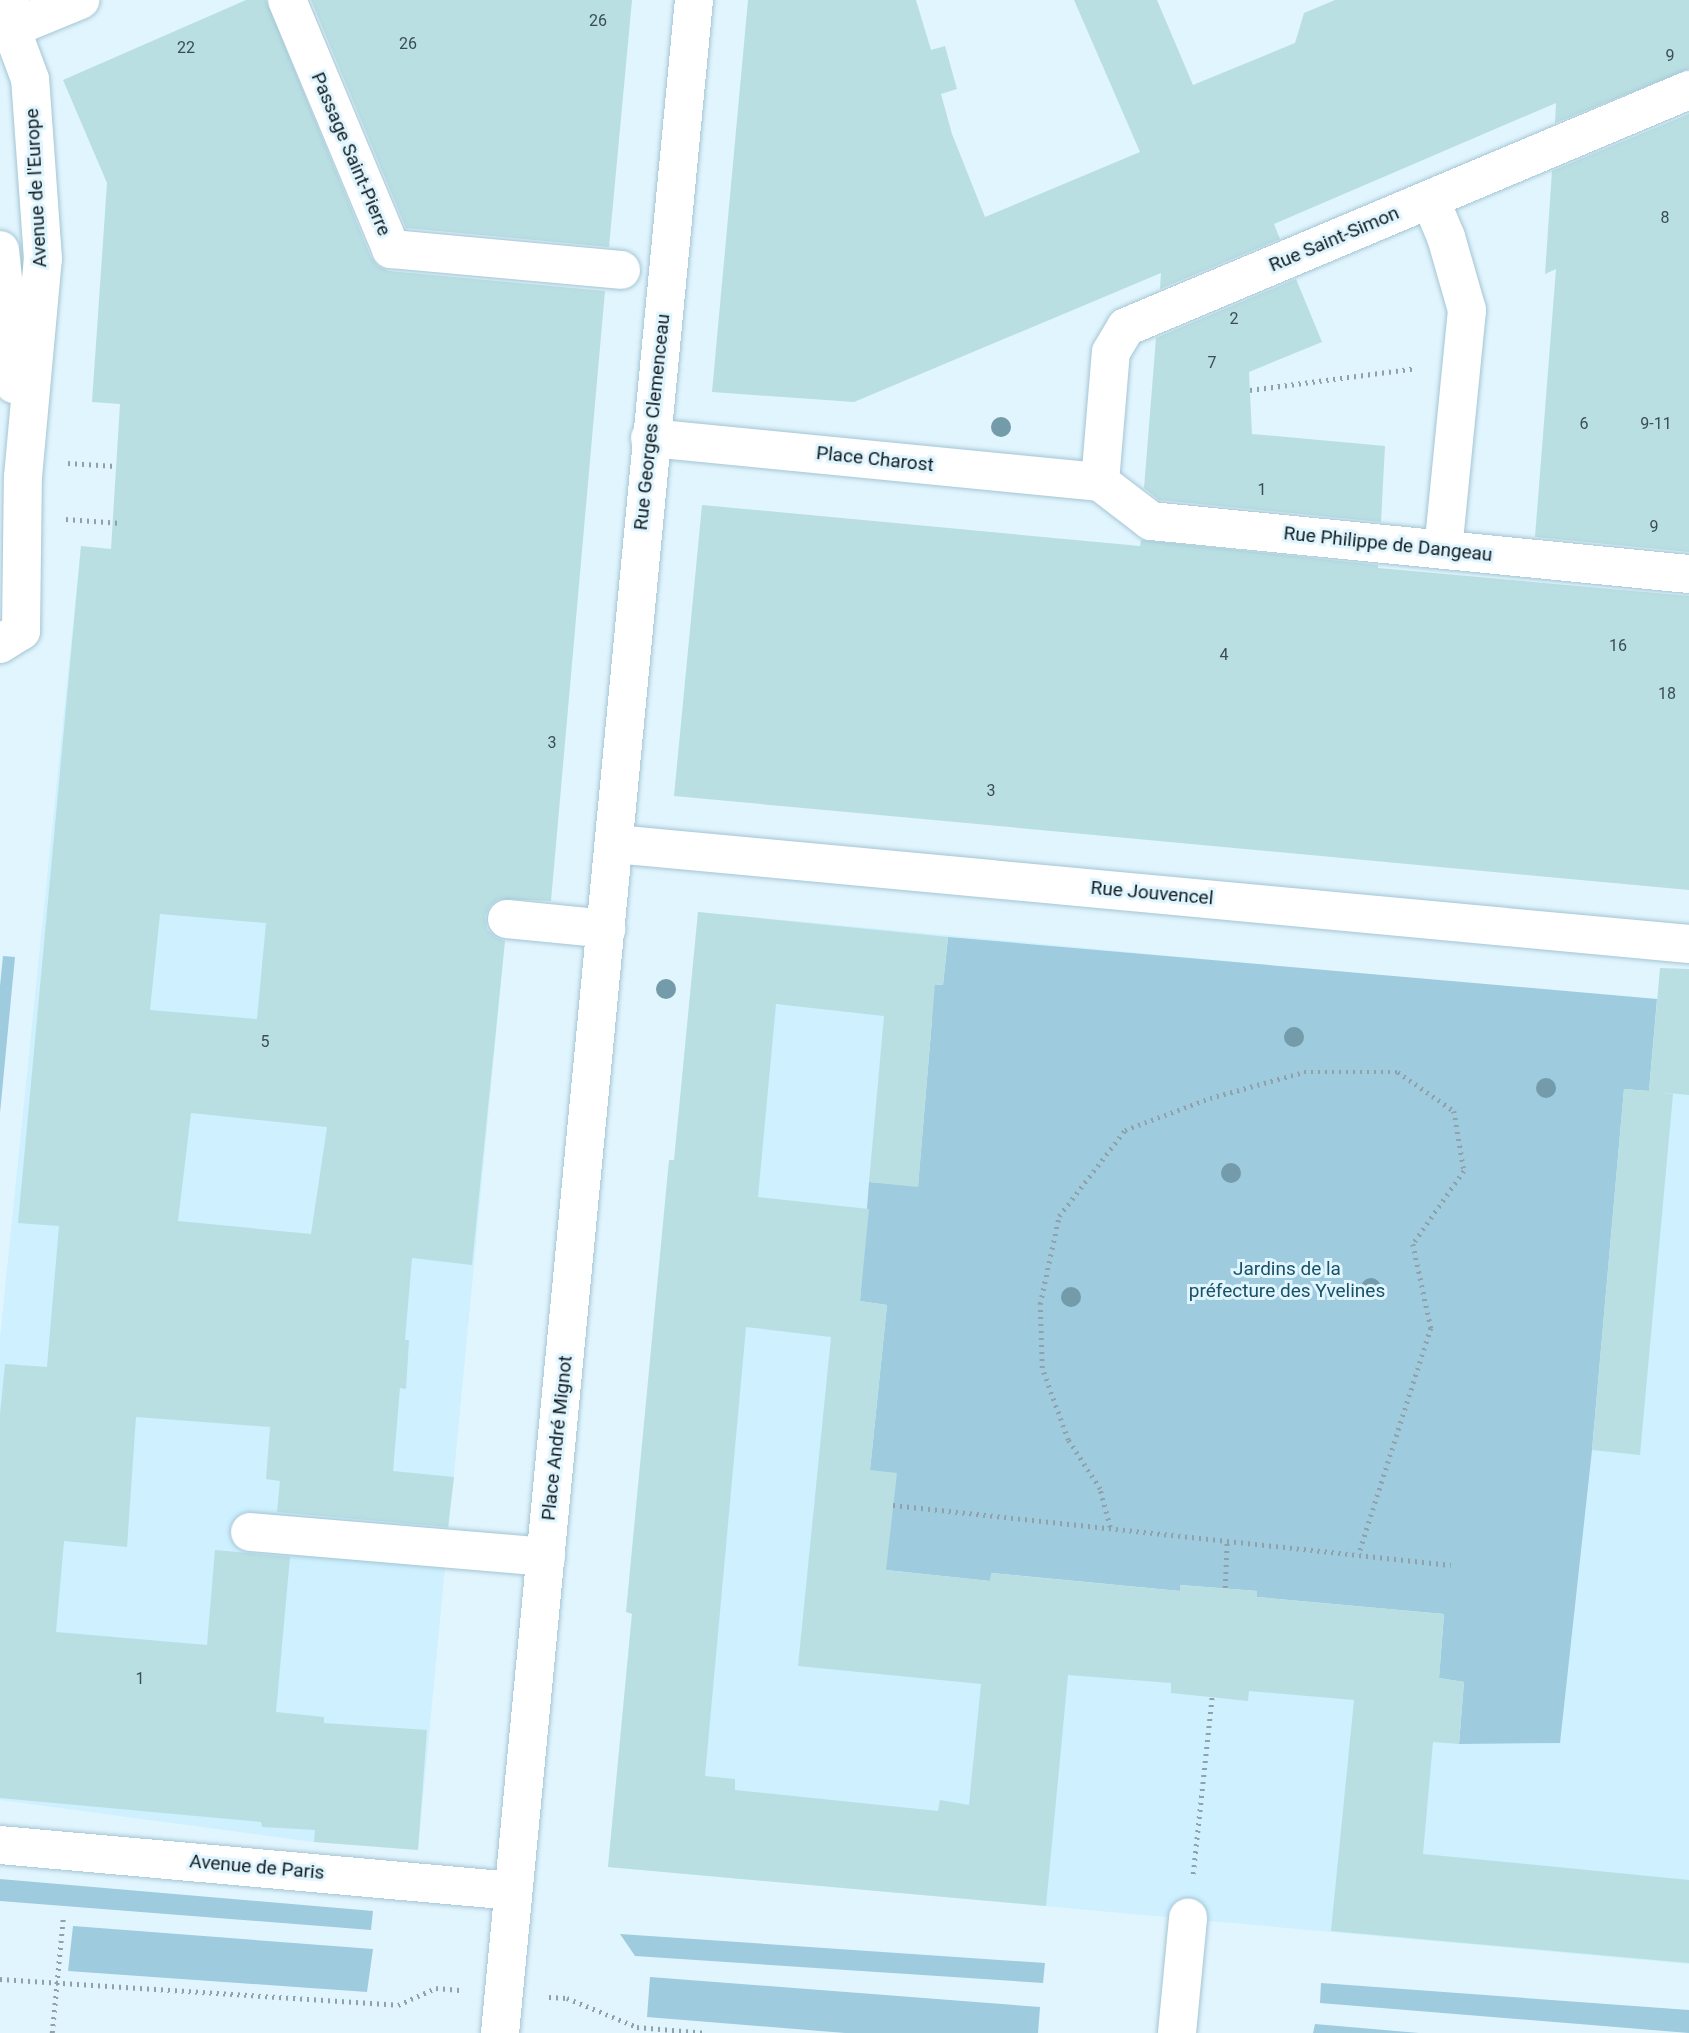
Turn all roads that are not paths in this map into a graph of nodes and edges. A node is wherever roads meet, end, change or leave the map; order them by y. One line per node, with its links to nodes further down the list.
1 (80, 0): 4 (street)
2 (286, 0): 8 (street, Passage Saint-Pierre)
3 (694, 0): 9 (street, Rue Georges Clemenceau)
4 (5, 28): 10 (street, Avenue de l'Europe)
5 (1689, 90): 6 (street, Rue Saint-Simon)
6 (1430, 199): 11 (street, Rue Saint-Simon); 12 (street)
7 (0, 250): 10 (street, Avenue de l'Europe)
8 (621, 270)
9 (650, 438): 11 (street, Place Charost); 15 (street, Rue Georges Clemenceau)
10 (23, 477): 14 (street, Avenue de l'Europe)
11 (1100, 482): 12 (street, Rue Philippe de Dangeau)
12 (1443, 550): 13 (street, Rue Philippe de Dangeau)
13 (1689, 574)
14 (0, 644)
15 (615, 844): 17 (street, Place André Mignot); 18 (street, Rue Jouvencel)
16 (507, 919): 17 (street)
17 (607, 929): 20 (street, Place André Mignot)
18 (1689, 944)
19 (250, 1532): 20 (street)
20 (546, 1556): 22 (street, Place André Mignot)
21 (0, 1845): 22 (street, Avenue de Paris)
22 (513, 1891): 24 (street, Place André Mignot)
23 (1188, 1918): 25 (street)
24 (500, 2033)
25 (1177, 2033)

